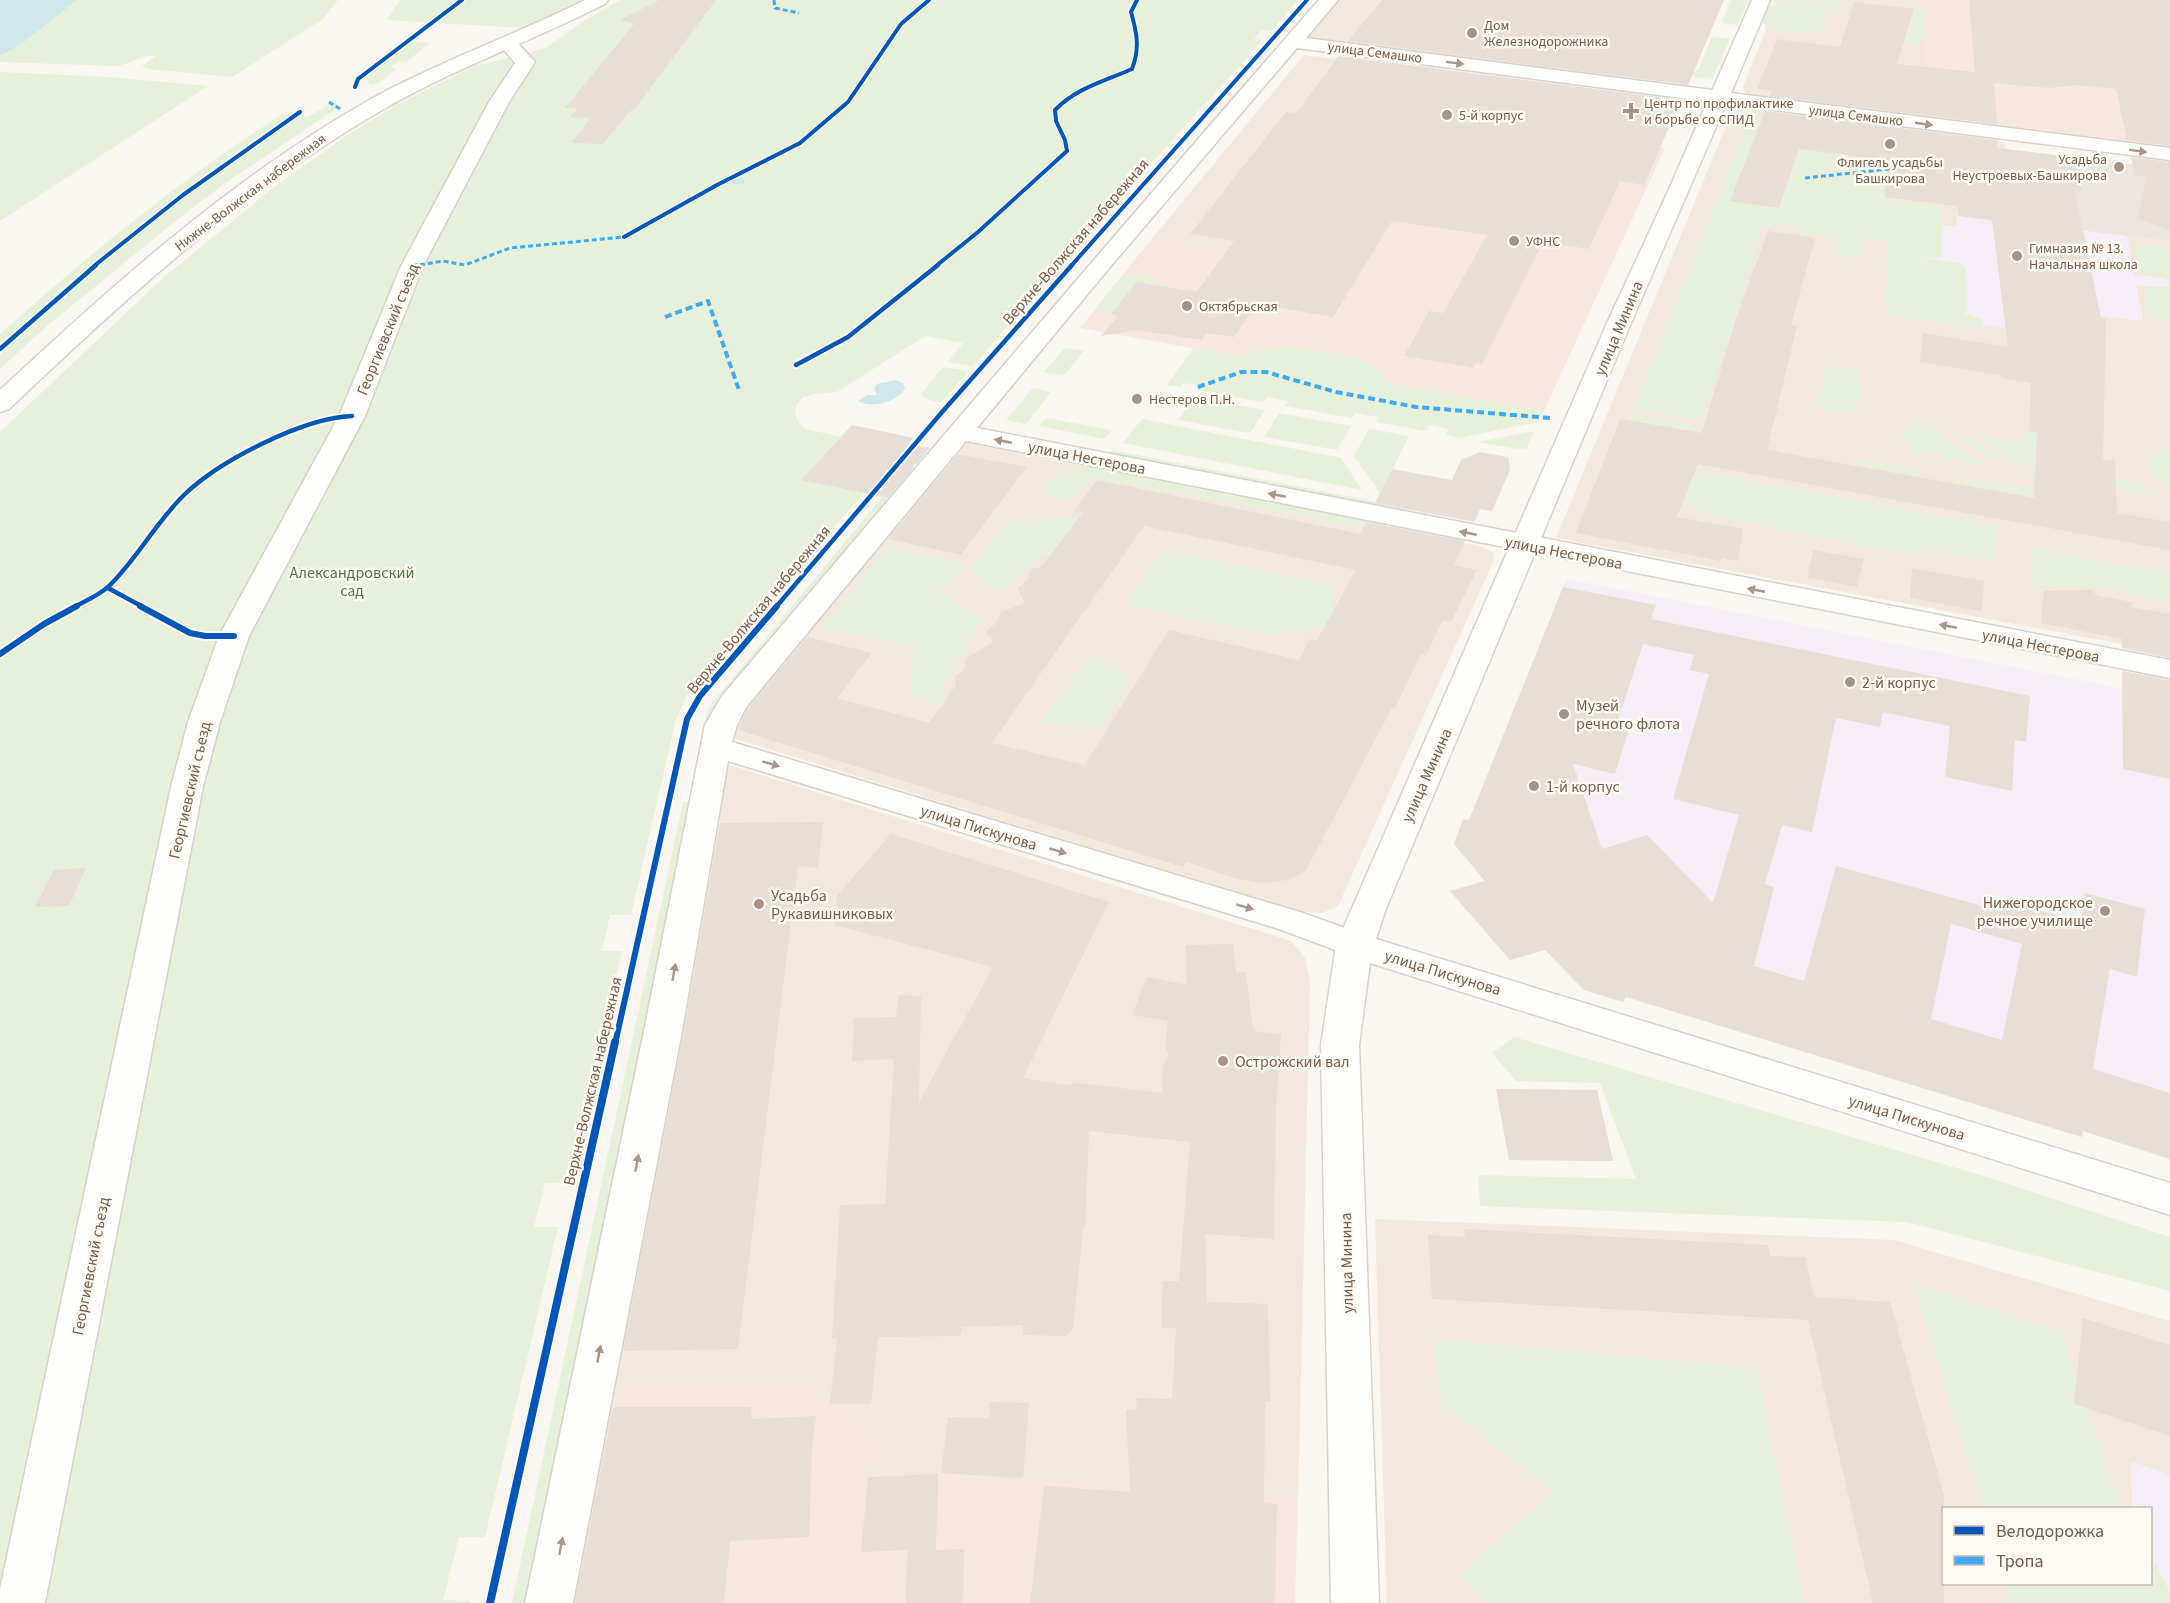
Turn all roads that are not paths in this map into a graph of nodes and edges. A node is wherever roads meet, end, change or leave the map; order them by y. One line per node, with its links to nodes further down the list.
1 (598, 0): 5 (street, Нижне-Волжская набережная)
2 (1329, 0): 4 (street, Верхне-Волжская набережная)
3 (1761, 0): 6 (street, улица Минина)
4 (1293, 42): 6 (street, улица Семашко, one-way to 6); 9 (street, Верхне-Волжская набережная)
5 (508, 44): 8 (street, Нижне-Волжская набережная); 15 (street, Георгиевский съезд)
6 (1720, 97): 7 (street, улица Семашко, one-way to 7); 10 (street, улица Минина)
7 (2170, 154)
8 (0, 404)
9 (958, 432): 10 (street, улица Нестерова, one-way to 9); 12 (street, Верхне-Волжская набережная)
10 (1525, 544): 11 (street, улица Нестерова, one-way to 10); 13 (street, улица Минина)
11 (2170, 669)
12 (715, 747): 13 (street, улица Пискунова, one-way to 13); 16 (street, Верхне-Волжская набережная, one-way to 12)
13 (1354, 945): 14 (street, улица Пискунова); 17 (street, улица Минина)
14 (2170, 1200)
15 (21, 1603)
16 (549, 1603)
17 (1355, 1603)

